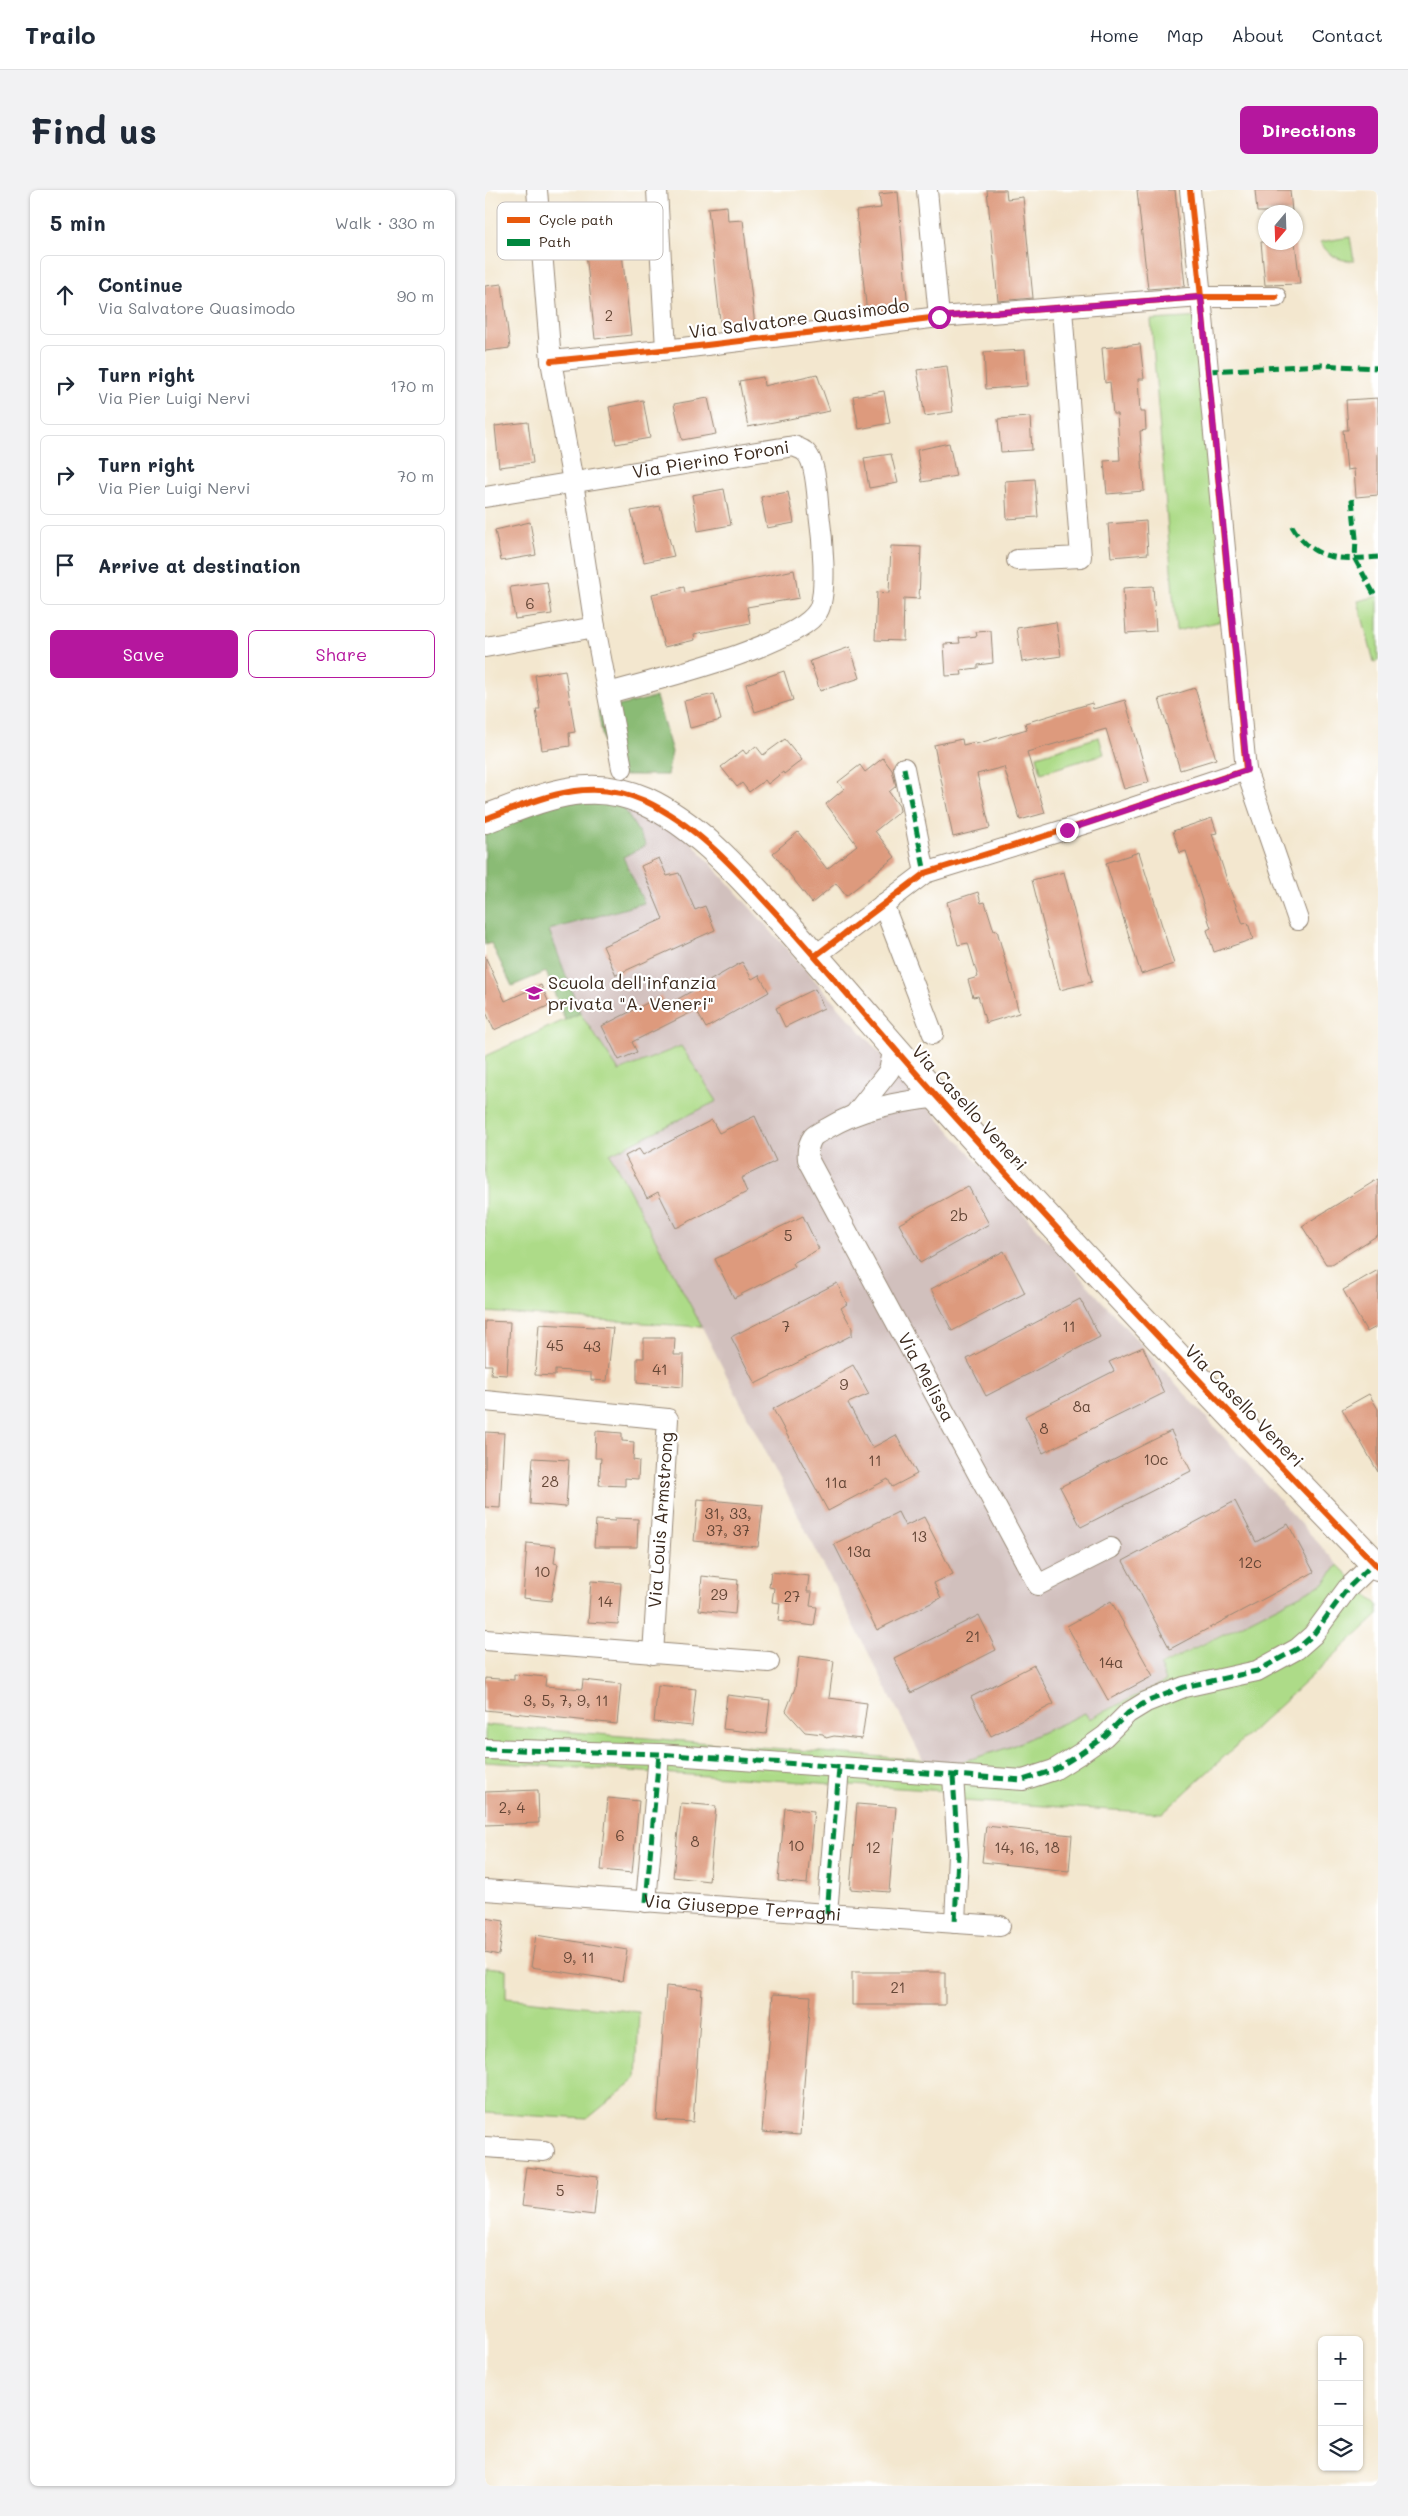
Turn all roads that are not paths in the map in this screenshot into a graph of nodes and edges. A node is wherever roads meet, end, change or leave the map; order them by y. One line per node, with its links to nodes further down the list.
1 (927, 190): 8 (street)
2 (1191, 190): 5 (street)
3 (543, 260): 10 (street)
4 (661, 260): 9 (street, Via Salvatore Quasimodo)
5 (1201, 297): 6 (street, Via Salvatore Quasimodo); 7 (street, Via Salvatore Quasimodo); 19 (street)
6 (1277, 297)
7 (1062, 309): 8 (street, Via Salvatore Quasimodo); 13 (street)
8 (939, 317): 9 (street, Via Salvatore Quasimodo)
9 (666, 349): 10 (street, Via Salvatore Quasimodo)
10 (551, 361): 11 (street)
11 (573, 482): 12 (street, Via Pierino Foroni); 14 (street); 16 (street, Via Pierino Foroni)
12 (485, 497)
13 (1017, 560)
14 (595, 627): 15 (street); 16 (street)
15 (485, 647)
16 (607, 693): 17 (street)
17 (622, 768)
18 (904, 768): 21 (street)
19 (1247, 770): 21 (street); 23 (street)
20 (485, 819): 24 (street, Via Casello Veneri)
21 (925, 873): 22 (street)
22 (883, 904): 24 (street); 25 (street)
23 (1298, 920)
24 (815, 956): 26 (street, Via Casello Veneri)
25 (933, 1034)
26 (894, 1047): 27 (street, Via Casello Veneri); 28 (street, Via Melissa)
27 (938, 1097): 28 (street, Via Melissa); 31 (street, Via Casello Veneri)
28 (855, 1114): 30 (street, Via Melissa)
29 (485, 1401): 33 (street, Via Louis Armstrong)
30 (1111, 1548)
31 (1376, 1565): 38 (street)
32 (485, 1640): 33 (street)
33 (653, 1654): 34 (street)
34 (769, 1662)
35 (485, 1748): 36 (street)
36 (659, 1754): 37 (street); 40 (street)
37 (839, 1768): 38 (street); 41 (street)
38 (953, 1776): 42 (street)
39 (485, 1890): 40 (street, Via Giuseppe Terragni)
40 (646, 1902): 41 (street, Via Giuseppe Terragni)
41 (827, 1914): 42 (street, Via Giuseppe Terragni)
42 (955, 1923): 43 (street, Via Giuseppe Terragni)
43 (1000, 1926)
44 (485, 2147): 45 (street)
45 (544, 2151)

